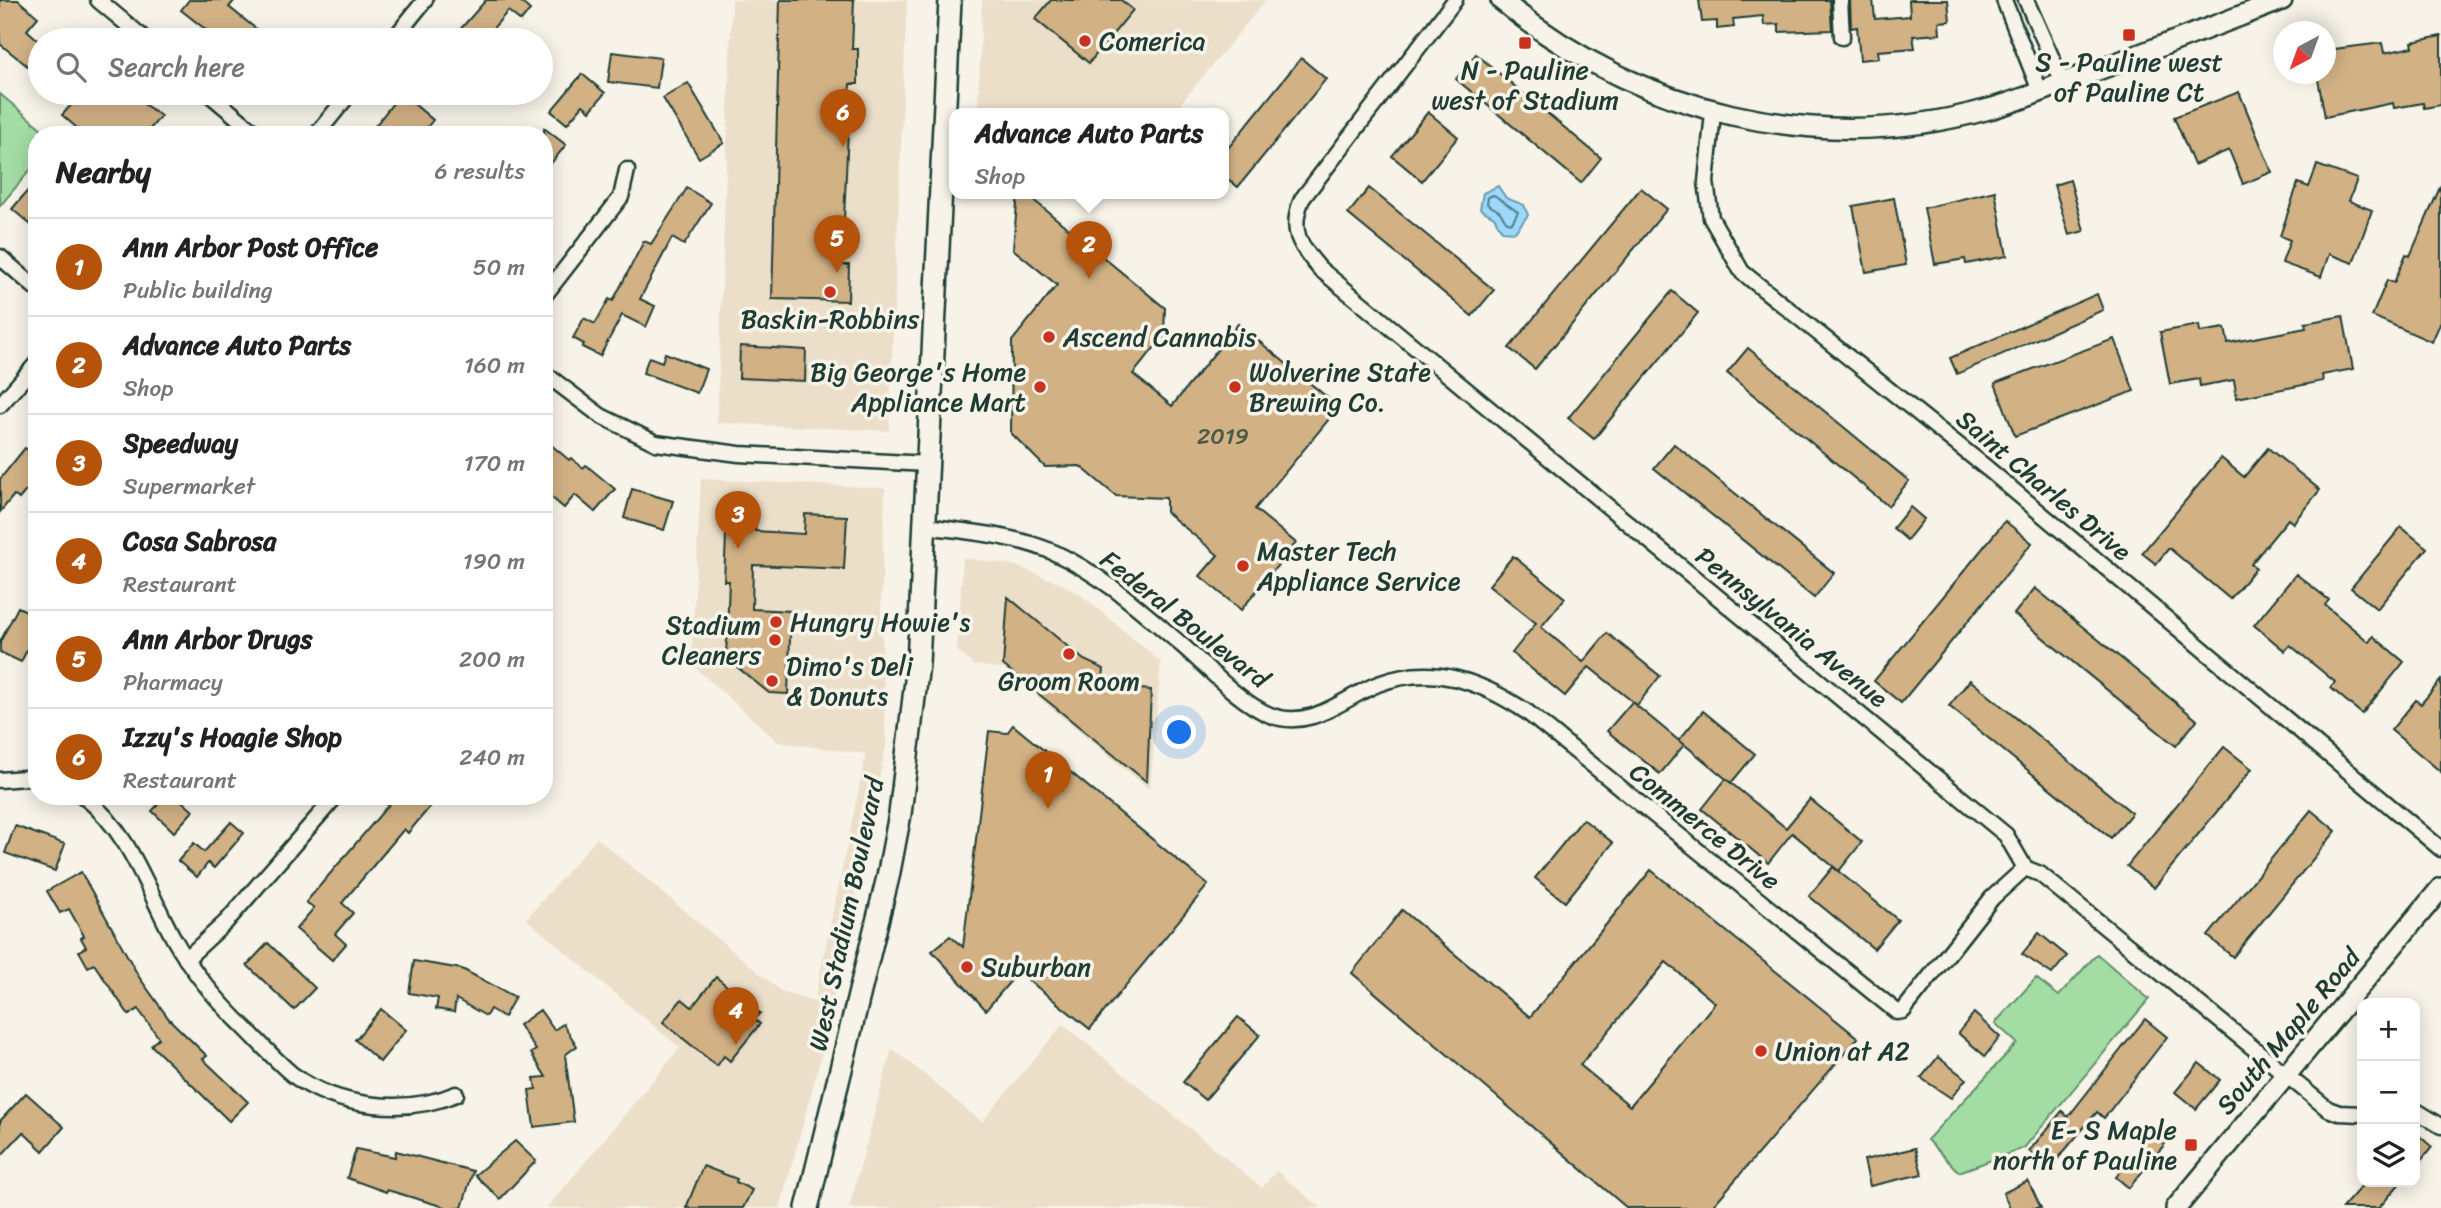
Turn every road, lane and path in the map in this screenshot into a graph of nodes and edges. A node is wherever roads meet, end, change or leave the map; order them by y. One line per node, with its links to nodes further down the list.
1 (98, 0): 10 (street)
2 (425, 0): 11 (street)
3 (950, 0): 27 (main road, West Stadium Boulevard)
4 (1455, 0): 35 (street, Pennsylvania Avenue)
5 (1501, 0): 17 (street)
6 (1840, 0): 12 (street)
7 (2004, 0): 14 (street)
8 (2026, 0): 13 (street)
9 (2282, 0): 13 (street)
10 (132, 28)
11 (403, 28)
12 (1842, 37)
13 (2063, 83): 14 (street)
14 (2040, 91): 17 (street)
15 (222, 105): 18 (street)
16 (340, 105): 19 (street)
17 (1713, 113): 34 (street, Saint Charles Drive)
18 (247, 126)
19 (323, 126)
20 (627, 170): 23 (street)
21 (0, 257): 22 (street)
22 (28, 281)
23 (553, 284)
24 (28, 373): 26 (street)
25 (553, 380): 27 (street)
26 (0, 405)
27 (927, 464): 28 (main road, West Stadium Boulevard)
28 (926, 526): 29 (street, Federal Boulevard); 43 (main road, West Stadium Boulevard)
29 (1293, 718): 35 (street, Commerce Drive)
30 (28, 778): 31 (street)
31 (0, 780)
32 (95, 805): 37 (street)
33 (328, 805): 37 (street)
34 (2441, 849)
35 (2025, 868): 38 (street, Pennsylvania Avenue)
36 (2441, 888): 38 (street, South Maple Road)
37 (186, 959): 39 (street)
38 (2287, 1075): 41 (street, Pennsylvania Avenue); 44 (street, South Maple Road)
39 (457, 1094)
40 (2420, 1113): 42 (street)
41 (2357, 1114)
42 (2441, 1126)
43 (807, 1208)
44 (2176, 1208)

